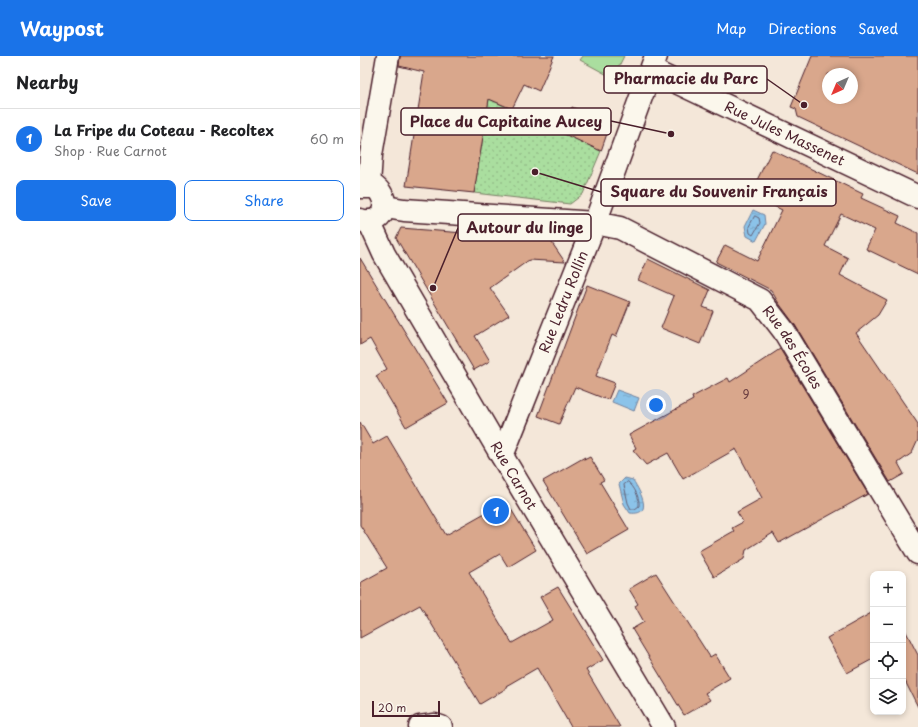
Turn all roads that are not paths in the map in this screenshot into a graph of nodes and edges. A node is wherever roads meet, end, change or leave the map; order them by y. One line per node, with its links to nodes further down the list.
1 (388, 56): 3 (street)
2 (653, 63): 4 (street, Rue Jules Massenet); 7 (street, Rue Ledru Rollin)
3 (364, 186): 5 (street)
4 (918, 197)
5 (385, 207): 6 (street); 7 (street, Rue des Écoles)
6 (364, 221): 8 (street, Rue Carnot)
7 (595, 223): 8 (street, Rue Ledru Rollin); 9 (street, Rue des Écoles)
8 (502, 456): 12 (street, Rue Carnot)
9 (918, 553)
10 (420, 727): 11 (street)
11 (441, 727)
12 (664, 727)

